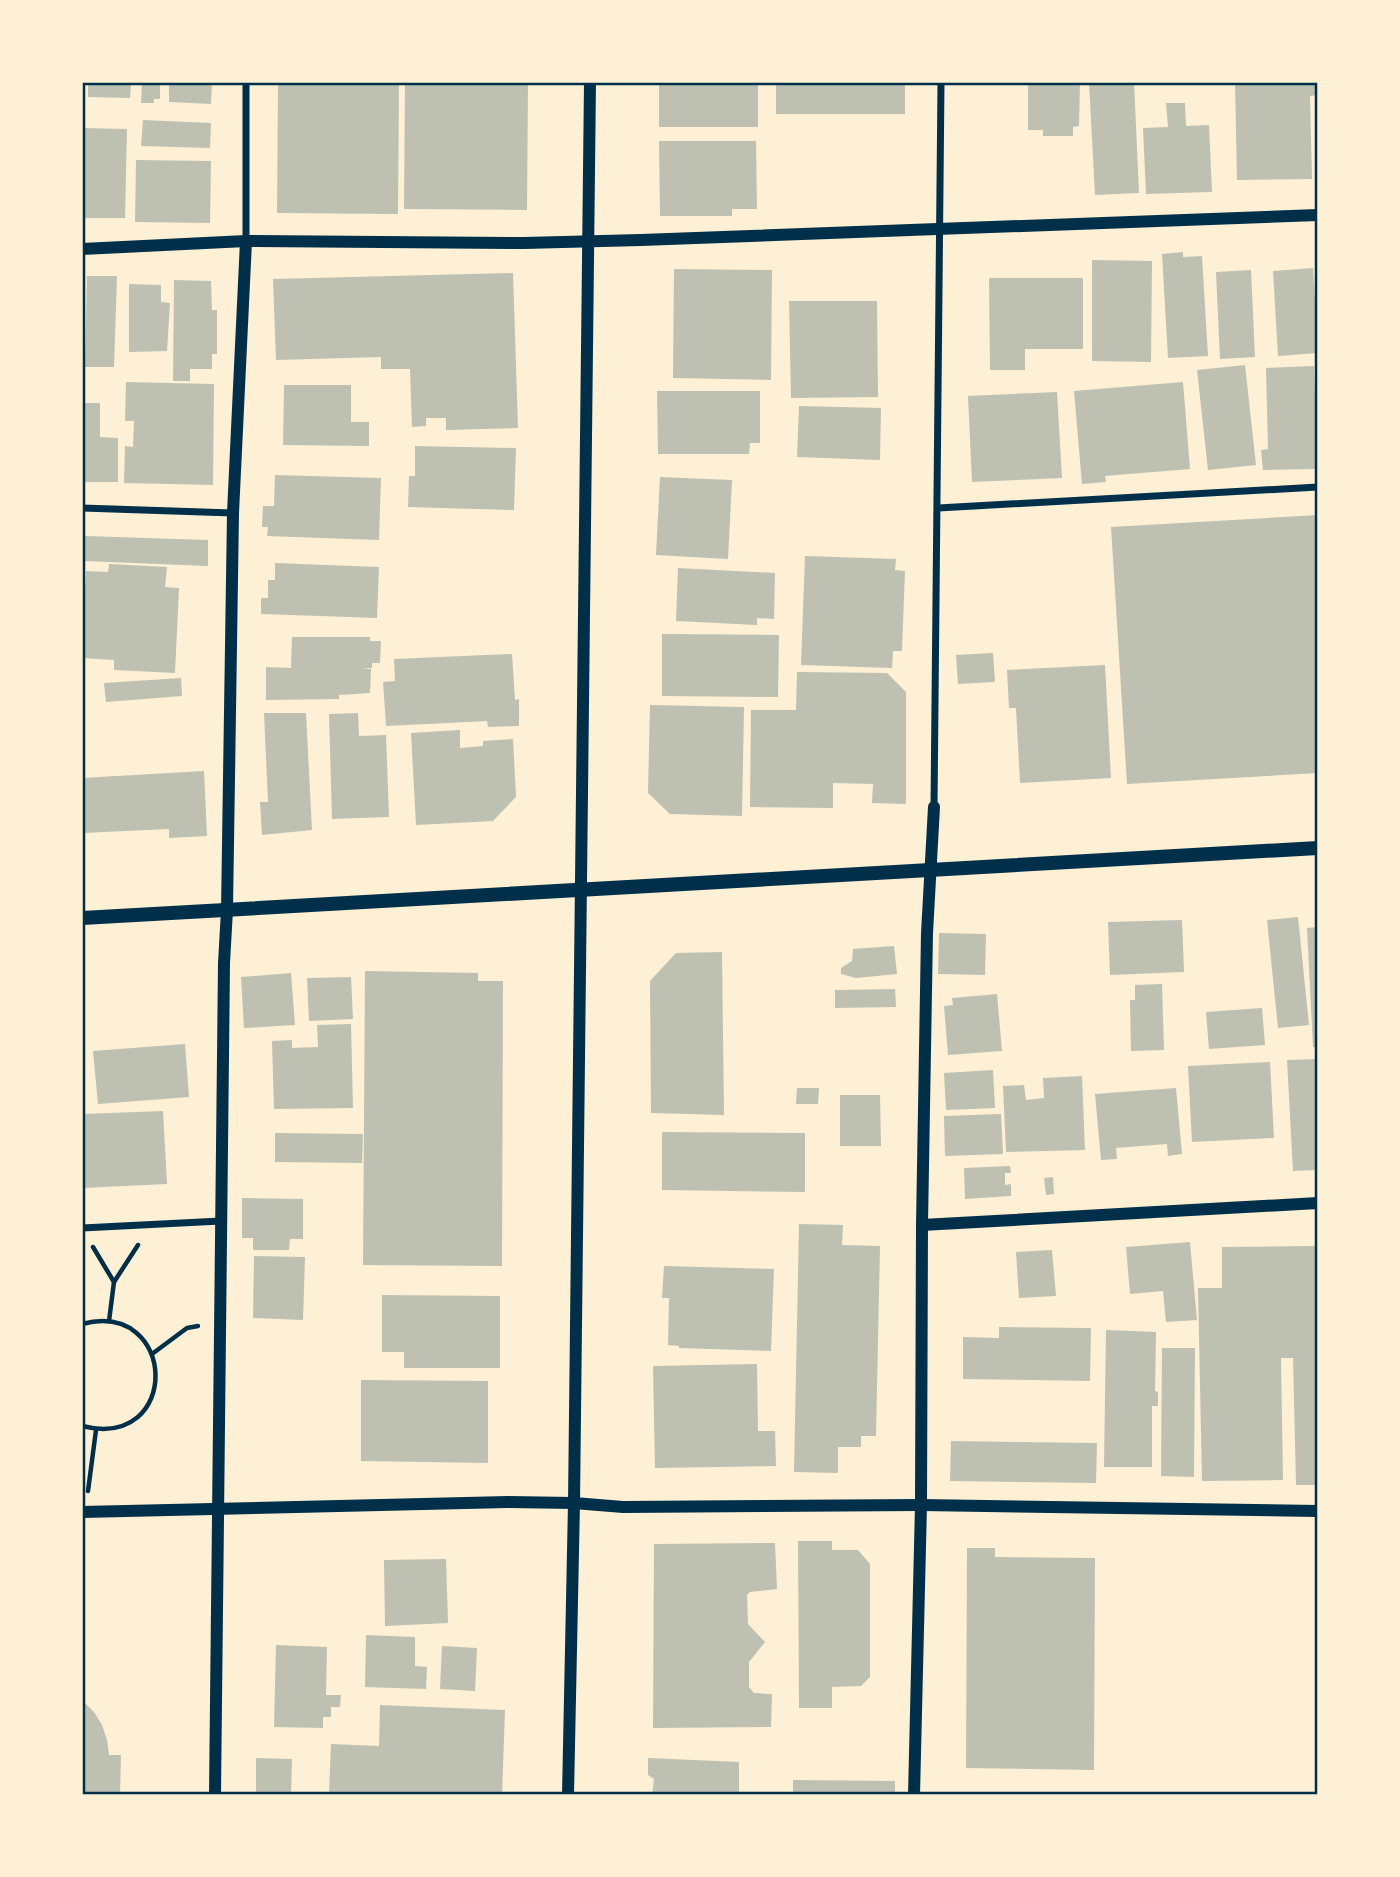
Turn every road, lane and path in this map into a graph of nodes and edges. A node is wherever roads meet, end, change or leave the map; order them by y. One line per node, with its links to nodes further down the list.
1 (246, 82): 6 (street)
2 (590, 82): 7 (street)
3 (941, 82): 5 (street)
4 (1318, 215): 5 (street)
5 (939, 228): 7 (street); 11 (street)
6 (246, 241): 7 (street); 8 (street); 12 (street)
7 (589, 242): 16 (street)
8 (82, 249)
9 (1318, 487): 11 (street)
10 (82, 508): 12 (street)
11 (938, 508): 13 (street)
12 (233, 513): 17 (street)
13 (934, 807): 15 (street)
14 (1318, 848): 15 (main road)
15 (931, 869): 16 (main road); 22 (street)
16 (580, 891): 17 (main road); 31 (street)
17 (227, 910): 18 (main road); 20 (street)
18 (82, 918)
19 (1318, 1203): 22 (street)
20 (222, 1222): 21 (street); 26 (street)
21 (150, 1224): 23 (street); 24 (path)
22 (922, 1225): 32 (street)
23 (82, 1228): 24 (path)
24 (114, 1282): 25 (path)
25 (109, 1321): 27 (path); 28 (path)
26 (221, 1322): 28 (path); 33 (street)
27 (82, 1324)
28 (152, 1354): 30 (path)
29 (82, 1426): 30 (path)
30 (96, 1430): 35 (path)
31 (574, 1503): 32 (street); 33 (street); 37 (street)
32 (922, 1505): 34 (street); 38 (street)
33 (217, 1509): 35 (street); 36 (street)
34 (1318, 1511)
35 (83, 1512)
36 (215, 1795)
37 (568, 1795)
38 (915, 1795)

